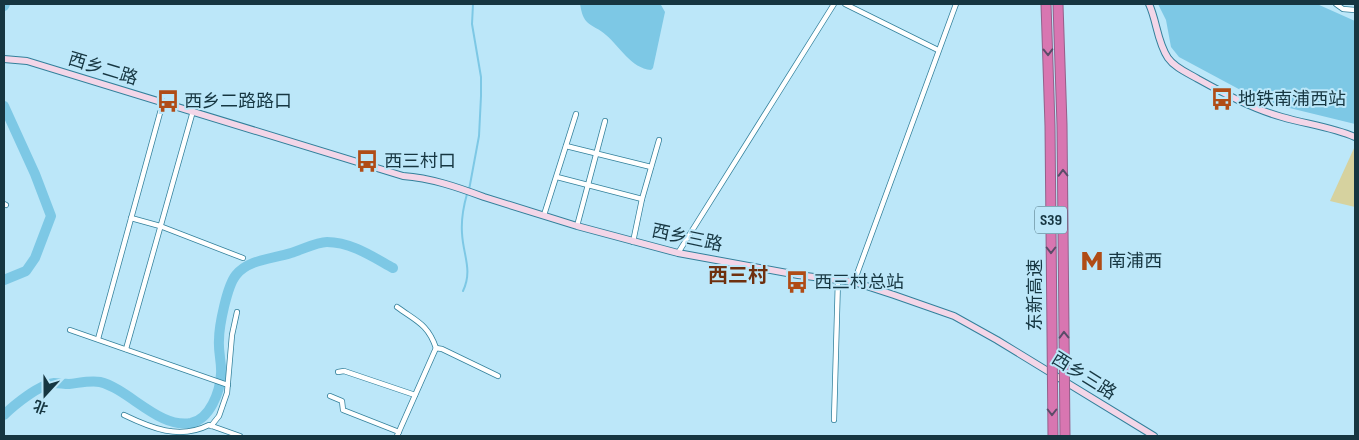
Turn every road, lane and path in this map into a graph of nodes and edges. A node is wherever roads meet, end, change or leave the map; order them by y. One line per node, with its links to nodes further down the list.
1 (834, 4): 28 (street)
2 (845, 4): 9 (street)
3 (956, 4): 9 (street)
4 (1046, 4): 48 (highway, 东新高速 / S39, one-way to 48, bridge)
5 (1058, 4): 49 (highway, 东新高速 / S39, one-way to 5, bridge)
6 (1149, 4): 15 (street)
7 (1336, 4): 8 (street)
8 (1355, 10)
9 (938, 50): 31 (street)
10 (4, 59): 11 (street, 西乡二路)
11 (163, 102): 12 (street, 西乡二路); 24 (street)
12 (193, 111): 23 (street, 西乡三路); 25 (street)
13 (576, 114): 17 (street)
14 (604, 121): 18 (street)
15 (1355, 138)
16 (659, 140): 19 (street)
17 (566, 146): 18 (street); 20 (street)
18 (597, 154): 19 (street); 21 (street)
19 (651, 167): 22 (street)
20 (557, 177): 21 (street); 23 (street)
21 (589, 185): 22 (street); 26 (street)
22 (642, 199): 27 (street)
23 (544, 215): 26 (street, 西乡三路)
24 (131, 218): 25 (street); 35 (street)
25 (160, 226): 29 (street); 37 (street)
26 (577, 226): 27 (street, 西乡三路)
27 (633, 242): 28 (street, 西乡三路)
28 (678, 253): 30 (street, 西乡三路)
29 (243, 258)
30 (838, 279): 31 (street, 西乡三路); 44 (street)
31 (854, 282): 50 (street, 西乡三路)
32 (397, 307): 36 (street)
33 (237, 312): 40 (street)
34 (70, 330): 35 (street)
35 (98, 339): 37 (street)
36 (436, 348): 39 (street); 42 (street)
37 (126, 349): 40 (street)
38 (338, 372): 42 (street)
39 (498, 376)
40 (228, 384): 45 (street)
41 (330, 396): 46 (street)
42 (415, 396): 46 (street)
43 (124, 415): 45 (street)
44 (834, 420)
45 (211, 426): 47 (street)
46 (398, 434)
47 (240, 436)
48 (1053, 436)
49 (1065, 436)
50 (1154, 436)

